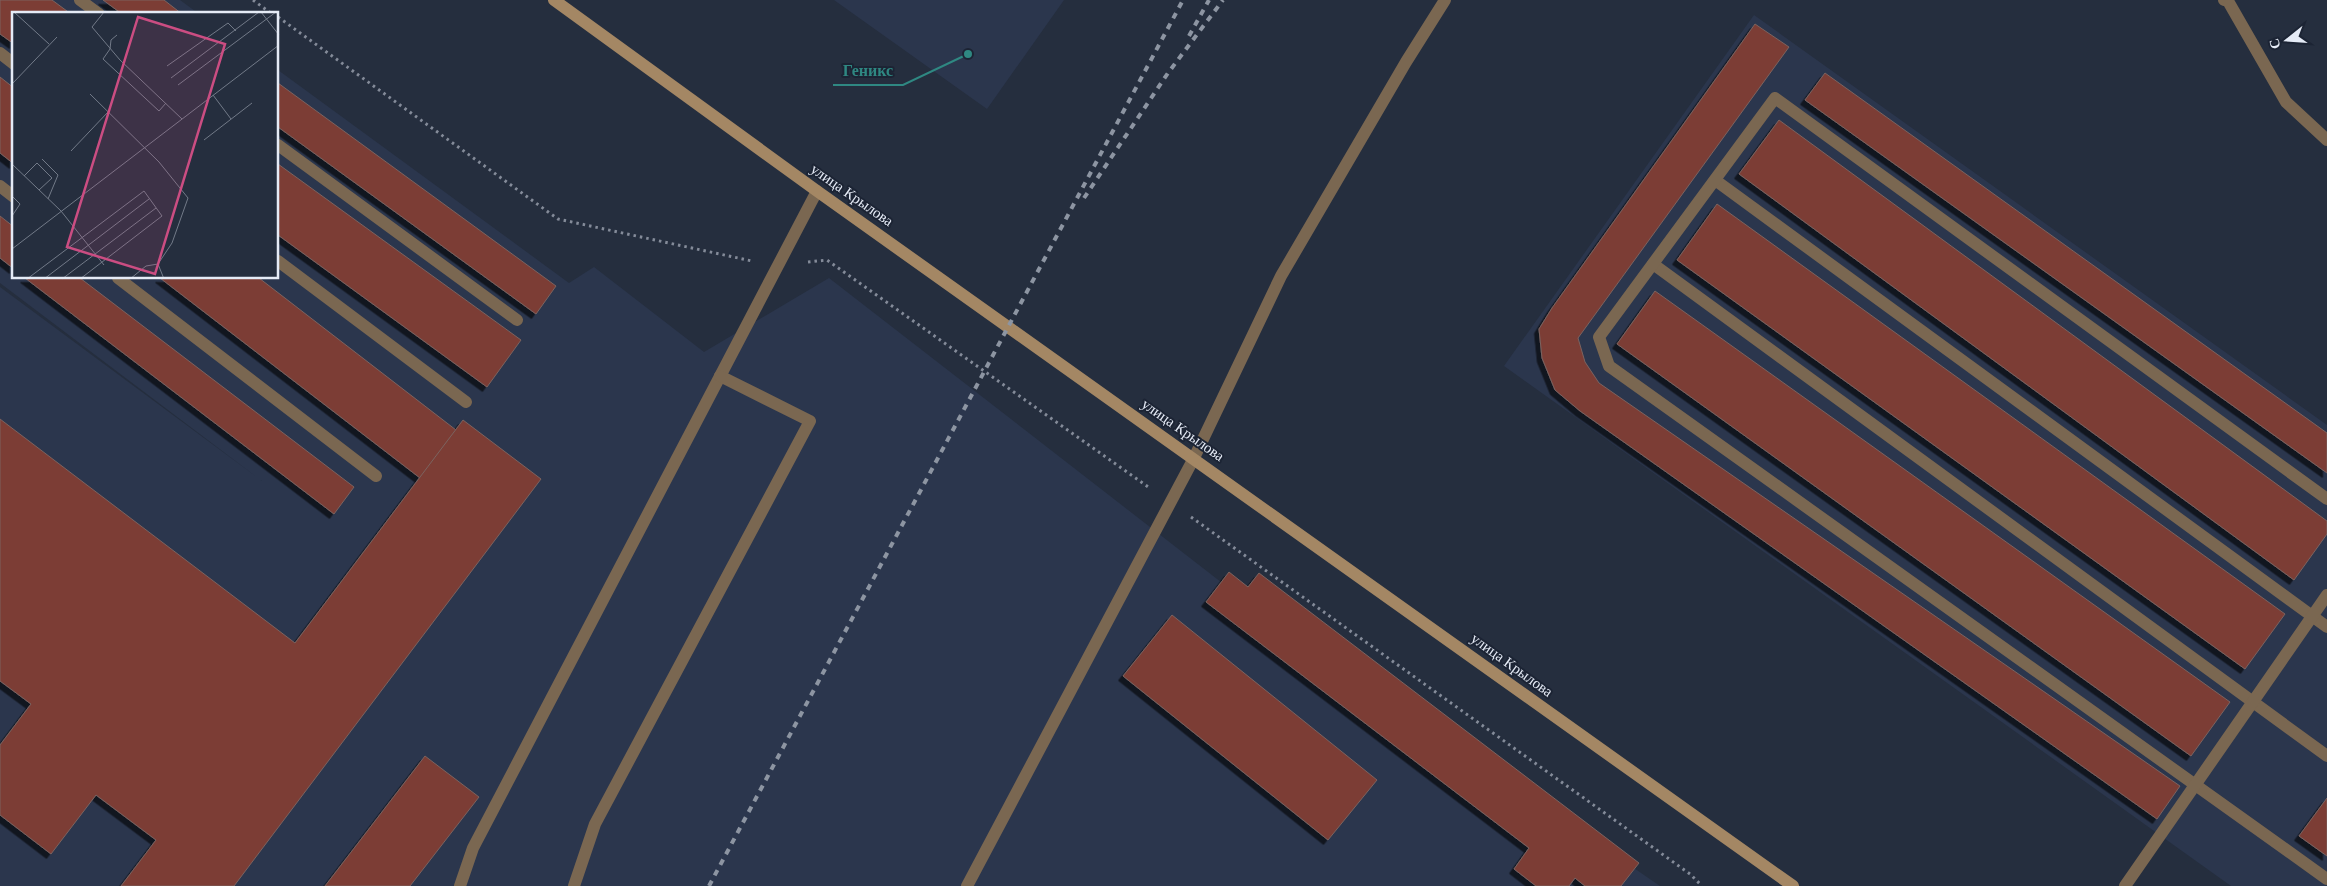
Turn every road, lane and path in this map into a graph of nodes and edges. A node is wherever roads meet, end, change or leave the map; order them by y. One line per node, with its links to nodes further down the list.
1 (80, 0): 6 (street)
2 (253, 0): 7 (path)
3 (554, 0): 15 (street, улица Крылова)
4 (1445, 0): 24 (street)
5 (2227, 0): 11 (street)
6 (96, 12)
7 (269, 12)
8 (279, 18): 19 (path)
9 (0, 53): 10 (street)
10 (12, 62)
11 (2327, 140)
12 (279, 146): 21 (street)
13 (1715, 180): 18 (street); 26 (street); 29 (street)
14 (0, 186): 16 (street)
15 (817, 190): 19 (street); 24 (street, улица Крылова)
16 (12, 195)
17 (279, 262): 23 (street)
18 (1653, 264): 31 (street); 33 (street)
19 (777, 267): 22 (street); 27 (path)
20 (119, 279): 25 (street)
21 (517, 320)
22 (720, 376): 35 (street); 36 (street)
23 (466, 402)
24 (1194, 458): 27 (street); 39 (street, улица Крылова)
25 (376, 476)
26 (2327, 499)
27 (1170, 502): 37 (street); 38 (path)
28 (2327, 595): 29 (street)
29 (2312, 616): 30 (street); 31 (street)
30 (2327, 627)
31 (2252, 702): 32 (street); 33 (street)
32 (2327, 756)
33 (2195, 784): 34 (street); 40 (street)
34 (2327, 879)
35 (460, 886)
36 (574, 886)
37 (967, 886)
38 (1702, 886)
39 (1793, 886)
40 (2125, 886)

